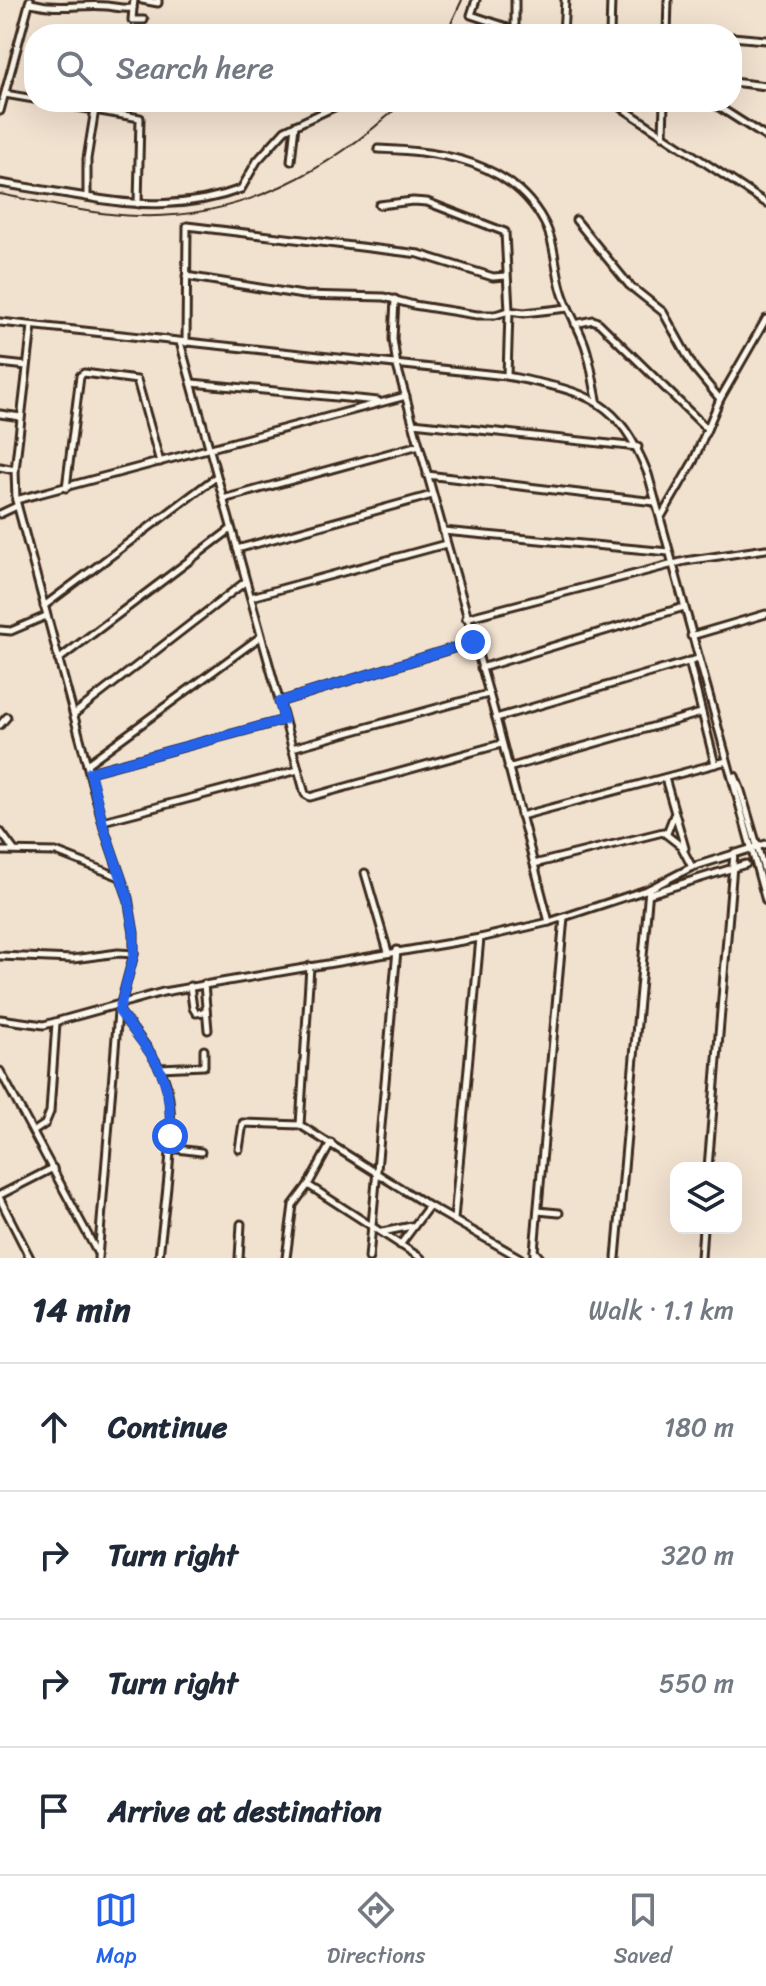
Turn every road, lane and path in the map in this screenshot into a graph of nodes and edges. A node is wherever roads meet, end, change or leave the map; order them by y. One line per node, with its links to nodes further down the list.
1 (134, 0): 10 (street)
2 (142, 0): 3 (street)
3 (158, 0)
4 (476, 0): 12 (street)
5 (515, 0): 13 (street)
6 (565, 0): 14 (street)
7 (611, 0): 15 (street)
8 (668, 0): 16 (street)
9 (30, 2): 10 (street); 21 (street)
10 (133, 8): 11 (street)
11 (144, 20)
12 (498, 24)
13 (514, 24)
14 (564, 24)
15 (610, 24)
16 (667, 24)
17 (742, 38): 18 (street)
18 (766, 40)
19 (742, 83): 20 (street)
20 (766, 86)
21 (3, 96): 22 (street); 23 (street)
22 (24, 98)
23 (0, 111)
24 (95, 112): 36 (street)
25 (110, 112): 38 (street)
26 (322, 112): 30 (street)
27 (628, 112): 31 (street)
28 (664, 112): 31 (street)
29 (727, 112): 32 (street)
30 (295, 124): 34 (street); 38 (street)
31 (663, 136): 37 (street)
32 (766, 137)
33 (378, 149): 44 (street)
34 (291, 161)
35 (0, 183): 36 (street)
36 (87, 197): 38 (street)
37 (766, 203)
38 (138, 204)
39 (379, 205): 42 (street)
40 (576, 220): 58 (street)
41 (186, 276): 42 (street); 43 (street); 51 (street)
42 (506, 276): 45 (street)
43 (395, 299): 45 (street); 54 (street)
44 (568, 308): 45 (street); 48 (street)
45 (509, 311): 55 (street)
46 (766, 319): 50 (street)
47 (0, 322): 49 (street)
48 (575, 324): 59 (street); 64 (street)
49 (32, 326): 51 (street); 53 (street)
50 (763, 329): 58 (street)
51 (183, 342): 54 (street); 56 (street)
52 (0, 363): 53 (street)
53 (27, 366): 62 (street)
54 (397, 366): 55 (street); 57 (street)
55 (507, 376): 59 (street)
56 (192, 383): 60 (street); 66 (street)
57 (406, 396): 60 (street); 63 (street)
58 (720, 399): 64 (street)
59 (597, 400): 67 (street)
60 (381, 401): 66 (street)
61 (0, 414): 62 (street)
62 (21, 417): 70 (street)
63 (413, 423): 65 (street); 67 (street)
64 (707, 429): 79 (street)
65 (419, 445): 71 (street); 75 (street)
66 (209, 447): 68 (street); 72 (street)
67 (638, 447): 76 (street)
68 (160, 462): 73 (street); 73 (street)
69 (0, 467): 70 (street)
70 (15, 470): 77 (street)
71 (427, 475): 74 (street); 76 (street)
72 (216, 476): 75 (street); 89 (street)
73 (66, 488): 77 (street)
74 (432, 495): 81 (street); 83 (street)
75 (223, 499): 80 (street)
76 (655, 502): 79 (street)
77 (16, 503): 78 (street); 89 (street)
78 (0, 514)
79 (661, 518): 85 (street)
80 (231, 529): 83 (street); 99 (street)
81 (443, 531): 82 (street); 85 (street)
82 (446, 544): 88 (street); 93 (street)
83 (237, 549): 87 (street)
84 (766, 549): 86 (street)
85 (669, 552): 86 (street)
86 (671, 564): 90 (street); 93 (street)
87 (245, 582): 88 (street); 105 (street)
88 (251, 597): 96 (street)
89 (44, 606): 92 (street)
90 (684, 607): 95 (street); 101 (street)
91 (766, 614): 95 (street)
92 (46, 616): 94 (street); 99 (street)
93 (466, 618): 97 (street)
94 (0, 630)
95 (691, 636): 98 (street)
96 (260, 637): 103 (street); 113 (street)
97 (473, 642): 101 (street); 103 (street)
98 (698, 659): 100 (street); 112 (street)
99 (58, 660): 105 (street)
100 (689, 661): 104 (street); 107 (street)
101 (481, 668): 102 (street)
102 (488, 694): 107 (street); 111 (street)
103 (279, 702): 108 (street)
104 (701, 713): 114 (street); 115 (street)
105 (74, 714): 113 (street)
106 (7, 717): 109 (street)
107 (496, 718): 110 (street)
108 (284, 720): 111 (street); 117 (street)
109 (0, 725)
110 (501, 744): 115 (street); 116 (street)
111 (292, 748): 116 (street)
112 (727, 761): 114 (street); 125 (street)
113 (87, 764): 117 (street)
114 (715, 764): 118 (street)
115 (508, 768): 120 (street)
116 (298, 770): 121 (street)
117 (90, 772): 121 (street)
118 (665, 778): 119 (street); 120 (street)
119 (675, 813): 123 (street); 128 (street)
120 (521, 816): 130 (street)
121 (103, 821): 136 (street)
122 (0, 831): 127 (street)
123 (667, 833): 128 (street); 130 (street)
124 (766, 844): 125 (street)
125 (754, 846): 129 (street); 135 (street); 138 (street)
126 (0, 851): 127 (street)
127 (15, 851): 136 (street)
128 (686, 853): 132 (street)
129 (734, 853): 132 (street); 133 (street)
130 (534, 864): 140 (street)
131 (746, 864): 133 (street)
132 (692, 867): 137 (street)
133 (732, 870): 137 (street); 164 (street)
134 (365, 873): 143 (street)
135 (766, 876)
136 (120, 877): 144 (street)
137 (649, 892): 139 (street); 189 (street)
138 (766, 901)
139 (564, 917): 140 (street); 170 (street)
140 (549, 922): 141 (street)
141 (480, 938): 142 (street); 172 (street)
142 (397, 950): 143 (street); 166 (street)
143 (388, 952): 146 (street)
144 (134, 954): 145 (street); 149 (street)
145 (0, 956)
146 (310, 966): 147 (street); 158 (street)
147 (204, 984): 148 (street); 151 (street)
148 (190, 986): 149 (street); 151 (street)
149 (120, 1002): 150 (street); 153 (street)
150 (119, 1011): 156 (street); 180 (street)
151 (205, 1012): 154 (street)
152 (0, 1019): 153 (street)
153 (56, 1023): 159 (street)
154 (208, 1030)
155 (204, 1050): 156 (street)
156 (160, 1068): 161 (street)
157 (0, 1071): 159 (street)
158 (300, 1125): 160 (street); 162 (street)
159 (33, 1132): 165 (street)
160 (331, 1143): 166 (street); 167 (street)
161 (169, 1148): 163 (street); 182 (street)
162 (239, 1149)
163 (201, 1152)
164 (708, 1162)
165 (53, 1168): 168 (street); 180 (street)
166 (376, 1171): 169 (street); 174 (street)
167 (308, 1185): 174 (street); 184 (street)
168 (0, 1197): 181 (street)
169 (429, 1206): 172 (street); 175 (street)
170 (538, 1211): 171 (street); 179 (street)
171 (559, 1213)
172 (454, 1219): 187 (street)
173 (241, 1224): 183 (street)
174 (372, 1226): 176 (street); 185 (street)
175 (413, 1226): 176 (street); 178 (street)
176 (381, 1232): 178 (street)
177 (703, 1234): 190 (street)
178 (400, 1245): 186 (street)
179 (534, 1254): 188 (street)
180 (98, 1255)
181 (30, 1258)
182 (159, 1258)
183 (239, 1258)
184 (286, 1258)
185 (369, 1258)
186 (421, 1258)
187 (520, 1258)
188 (540, 1258)
189 (616, 1258)
190 (701, 1258)

